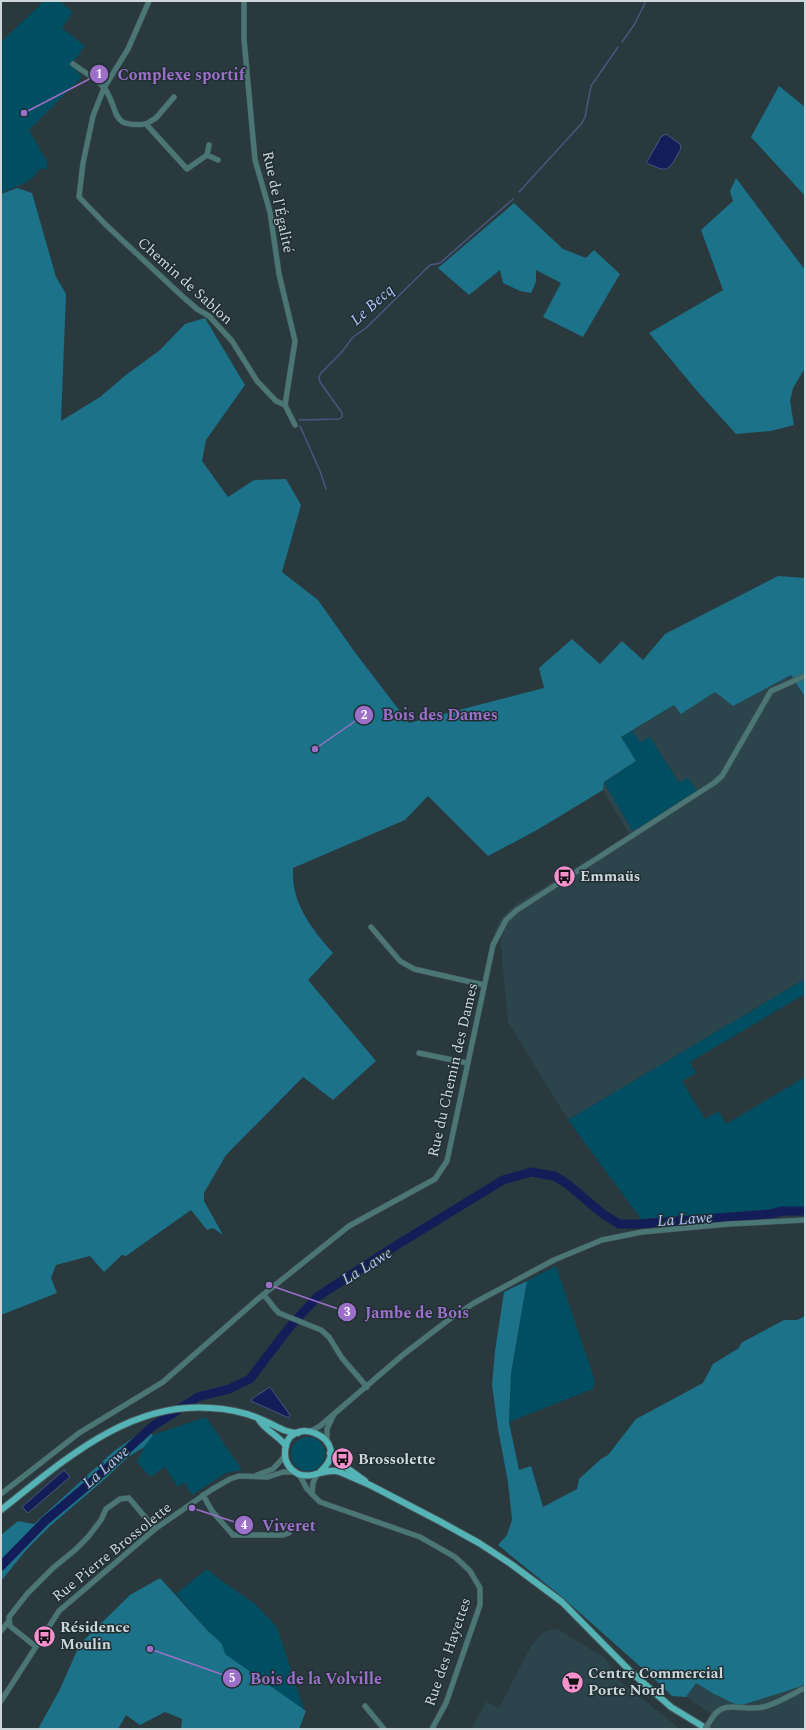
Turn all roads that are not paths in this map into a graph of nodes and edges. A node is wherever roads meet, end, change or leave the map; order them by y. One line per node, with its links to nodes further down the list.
1 (149, 1): 4 (street)
2 (244, 1): 10 (street, Rue de l'Égalité)
3 (73, 64): 4 (street)
4 (104, 88): 6 (street); 10 (street, Chemin de Sablon)
5 (174, 97): 6 (street)
6 (146, 124): 8 (street)
7 (209, 145): 8 (street)
8 (207, 155): 9 (street)
9 (218, 160)
10 (284, 405): 11 (street)
11 (296, 425)
12 (805, 676): 14 (street, Rue du Chemin des Dames)
13 (371, 928): 14 (street)
14 (484, 985): 16 (street, Rue du Chemin des Dames)
15 (419, 1053): 16 (street)
16 (467, 1063): 18 (street, Rue du Chemin des Dames)
17 (805, 1220): 19 (street)
18 (263, 1295): 19 (street); 32 (street, Rue du Chemin des Dames)
19 (366, 1387): 20 (street)
20 (334, 1413): 22 (street); 24 (street)
21 (259, 1420): 23 (main road); 25 (main road); 35 (main road)
22 (311, 1431): 23 (main road); 24 (main road)
23 (298, 1433): 25 (main road)
24 (327, 1442): 26 (main road)
25 (286, 1446): 27 (main road)
26 (330, 1453): 29 (main road); 31 (main road)
27 (285, 1456): 28 (main road); 30 (street, Rue Pierre Brossolette)
28 (297, 1473): 29 (main road); 30 (street, Rue Pierre Brossolette); 33 (street, Rue des Hayettes)
29 (319, 1473): 31 (main road); 33 (street)
30 (254, 1476): 34 (street, Rue Pierre Brossolette)
31 (370, 1485): 46 (main road)
32 (1, 1494)
33 (312, 1494): 45 (street, Rue des Hayettes)
34 (203, 1495): 36 (street, Rue Pierre Brossolette); 37 (street)
35 (1, 1510)
36 (155, 1529): 38 (street); 40 (street, Rue Pierre Brossolette)
37 (289, 1533)
38 (8, 1622): 39 (street); 40 (street)
39 (1, 1631)
40 (35, 1646): 42 (street, Rue Pierre Brossolette)
41 (805, 1688): 46 (street, bridge)
42 (1, 1701)
43 (365, 1706): 44 (street)
44 (384, 1729)
45 (432, 1729)
46 (706, 1729)

